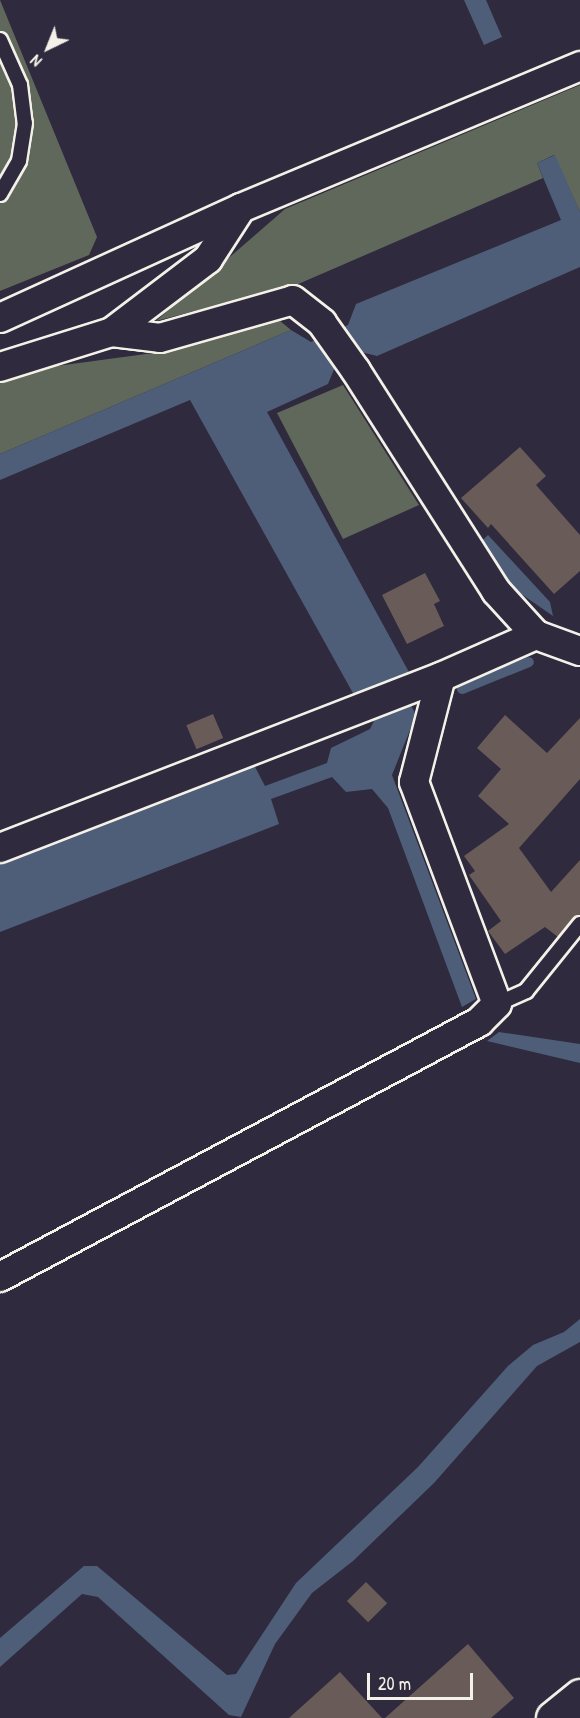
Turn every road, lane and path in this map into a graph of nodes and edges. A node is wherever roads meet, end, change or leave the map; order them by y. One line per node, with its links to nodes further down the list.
1 (0, 40): 3 (lane)
2 (580, 66): 4 (street)
3 (0, 194)
4 (241, 207): 5 (street); 6 (street)
5 (0, 318)
6 (112, 332): 7 (street); 8 (street)
7 (0, 368)
8 (536, 635): 9 (street); 10 (street)
9 (580, 651)
10 (430, 681): 11 (street); 13 (street)
11 (0, 848)
12 (580, 924): 13 (lane)
13 (497, 1004): 14 (street)
14 (0, 1277)
15 (580, 1696): 16 (main road)
16 (553, 1718)

